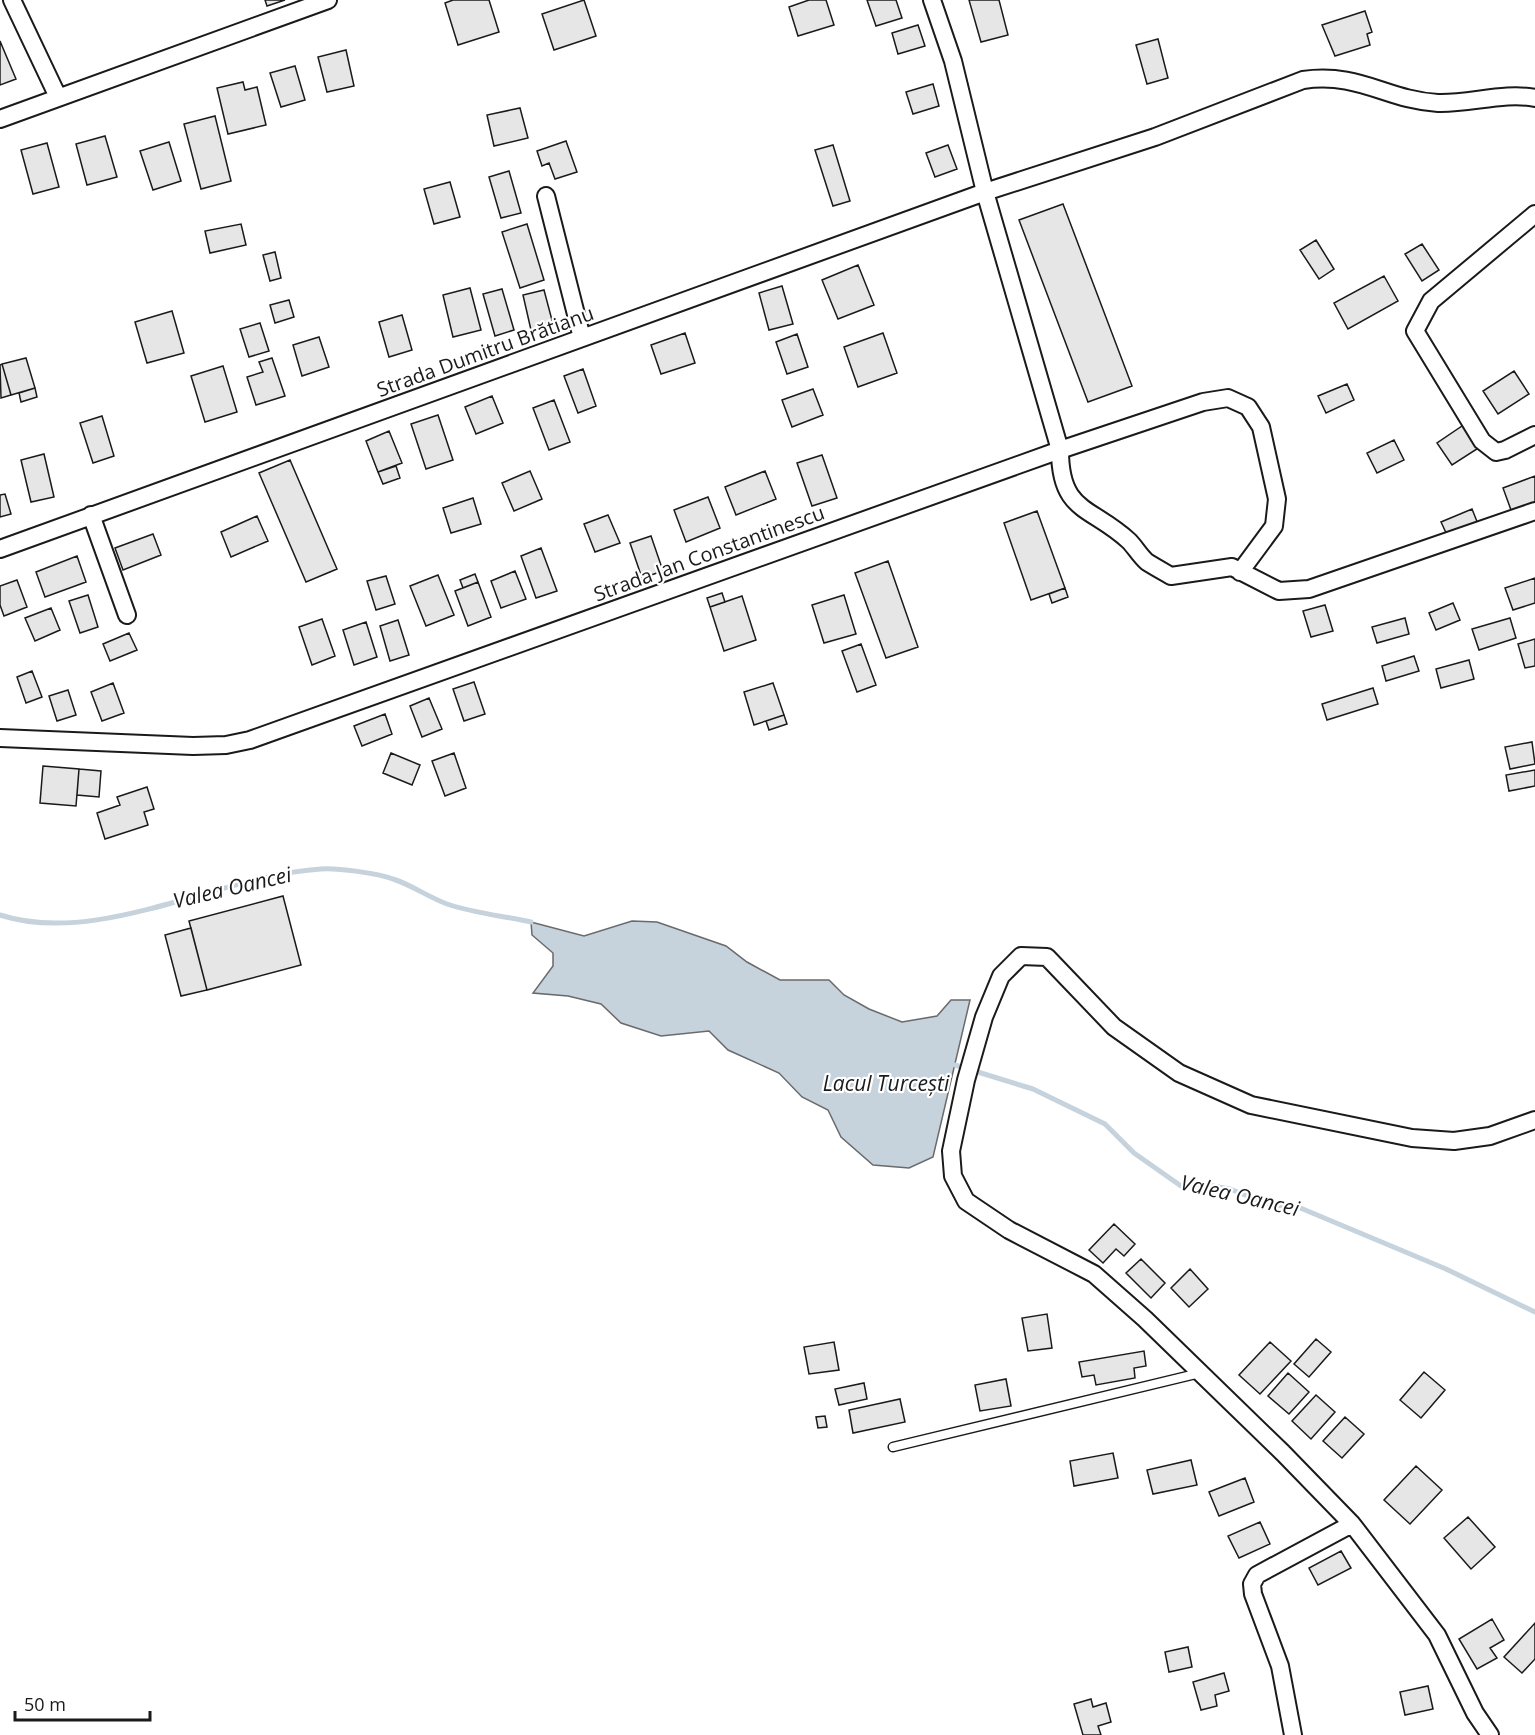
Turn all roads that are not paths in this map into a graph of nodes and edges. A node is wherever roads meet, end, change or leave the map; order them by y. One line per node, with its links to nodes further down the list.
1 (12, 0): 4 (street)
2 (328, 0): 4 (street)
3 (932, 0): 7 (street)
4 (58, 97): 6 (street)
5 (1535, 98): 7 (street, Strada Dumitru Brătianu)
6 (0, 119)
7 (985, 192): 10 (street, Strada Dumitru Brătianu); 12 (street)
8 (546, 196): 10 (street)
9 (1535, 213): 11 (street)
10 (582, 338): 14 (street, Strada Dumitru Brătianu)
11 (1535, 435)
12 (1060, 450): 16 (street); 16 (street, Strada Jan Constantinescu); 18 (street, Strada Jan Constantinescu)
13 (1535, 511): 16 (street)
14 (91, 516): 15 (street, Strada Dumitru Brătianu); 17 (street)
15 (0, 549)
16 (1240, 572)
17 (126, 615)
18 (0, 738)
19 (1535, 1120): 20 (street)
20 (1201, 1373): 21 (lane); 22 (street)
21 (893, 1447)
22 (1352, 1524): 23 (street); 24 (street)
23 (1293, 1735)
24 (1490, 1735)

